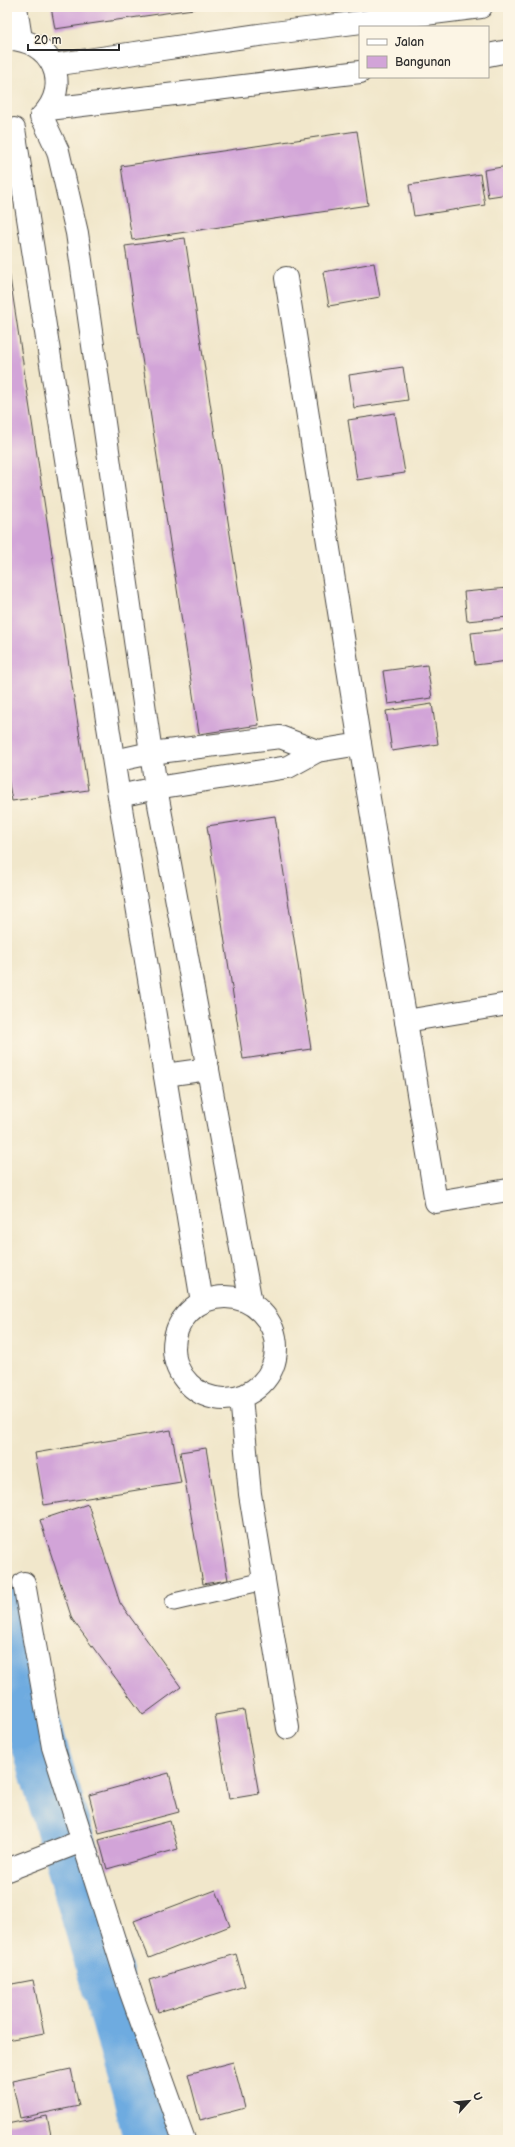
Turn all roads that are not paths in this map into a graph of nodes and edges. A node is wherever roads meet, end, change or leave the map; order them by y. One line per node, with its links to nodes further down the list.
1 (16, 7): 6 (street)
2 (481, 7): 3 (street)
3 (400, 23): 5 (street)
4 (359, 26): 9 (street)
5 (363, 26)
6 (14, 39): 9 (street)
7 (508, 52): 8 (street)
8 (489, 54)
9 (53, 66): 11 (street)
10 (359, 72): 11 (street)
11 (46, 113): 12 (street); 16 (street)
12 (11, 128): 17 (street)
13 (286, 278): 14 (street)
14 (360, 744): 15 (street); 21 (street)
15 (317, 751): 16 (street); 18 (street)
16 (151, 753): 17 (street); 18 (street)
17 (114, 761): 19 (street)
18 (156, 788): 19 (street); 22 (street)
19 (119, 796): 23 (street)
20 (508, 1004): 21 (street)
21 (406, 1021): 24 (street)
22 (208, 1069): 23 (street); 26 (street)
23 (165, 1075): 25 (street)
24 (508, 1190)
25 (202, 1302): 26 (street); 27 (street)
26 (251, 1303): 27 (street)
27 (242, 1397): 28 (street)
28 (264, 1582): 30 (lane); 31 (street)
29 (24, 1583): 32 (street)
30 (174, 1602)
31 (288, 1728)
32 (78, 1844): 33 (street); 34 (street)
33 (11, 1869)
34 (184, 2140)

